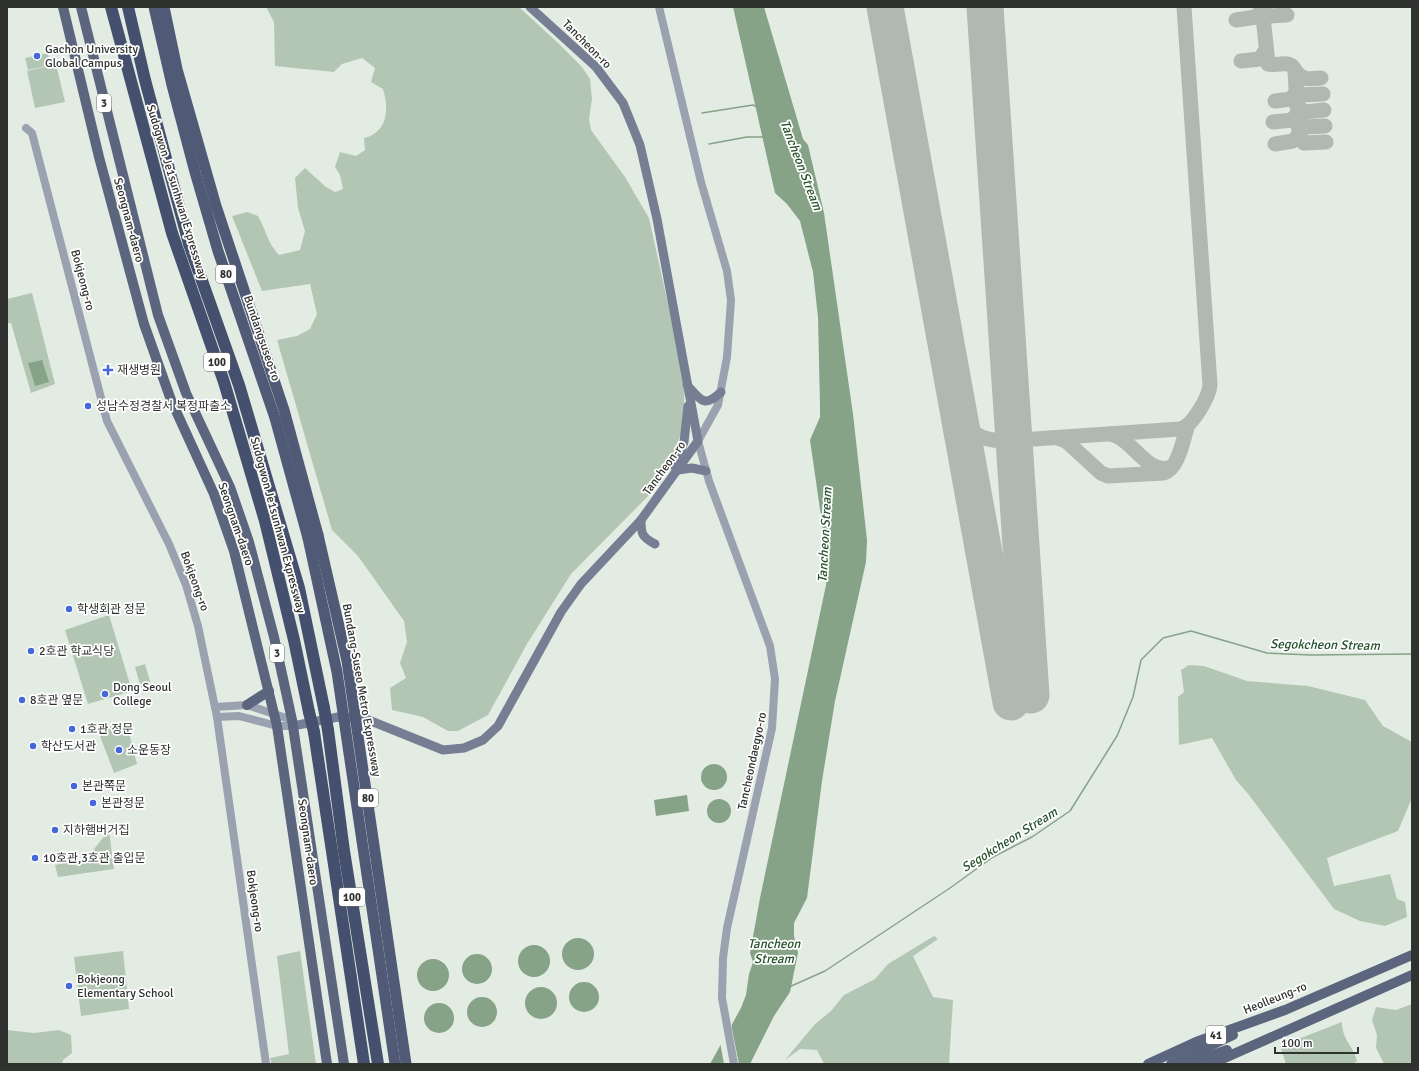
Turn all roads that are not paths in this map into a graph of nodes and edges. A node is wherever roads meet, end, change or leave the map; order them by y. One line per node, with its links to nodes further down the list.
1 (62, 7): 11 (main road, Seongnam-daero / 3)
2 (82, 7): 10 (main road, Seongnam-daero / 3)
3 (111, 7): 38 (highway, Sudogwon Je1sunhwan Expressway / 100, bridge)
4 (128, 7): 39 (highway, Sudogwon Je1sunhwan Expressway / 100, bridge)
5 (154, 7): 22 (highway, Bundangsuseo-ro / 80)
6 (164, 7): 22 (highway, Bundangsuseo-ro / 80)
7 (530, 7): 14 (main road, Tancheon-ro)
8 (658, 7): 15 (street)
9 (26, 128): 26 (street, Bokjeong-ro)
10 (113, 140): 11 (main road); 12 (main road, Seongnam-daero / 3)
11 (96, 144): 13 (main road, Seongnam-daero / 3)
12 (120, 165): 13 (main road); 29 (main road, Seongnam-daero / 3)
13 (102, 170): 24 (main road, Seongnam-daero / 3)
14 (687, 385): 15 (main road); 16 (main road, Tancheon-ro)
15 (721, 392): 17 (street)
16 (689, 401): 17 (main road, Tancheon-ro); 20 (main road)
17 (698, 441): 18 (main road, Tancheon-ro); 19 (street, Tancheondaegyo-ro)
18 (678, 470): 19 (main road); 20 (main road, Tancheon-ro)
19 (706, 472): 42 (street, Tancheondaegyo-ro)
20 (666, 486): 21 (main road, Tancheon-ro)
21 (641, 520): 23 (main road); 29 (main road, Tancheon-ro)
22 (313, 536): 40 (highway, Bundang-Suseo Metro Expressway / 80, bridge); 41 (highway, Bundang-Suseo Metro Expressway / 80, bridge)
23 (655, 544)
24 (268, 690): 25 (main road); 27 (main road, Seongnam-daero / 3)
25 (247, 705): 26 (street); 27 (street)
26 (215, 706): 28 (street, Bokjeong-ro)
27 (274, 713): 29 (street); 30 (main road, Seongnam-daero / 3)
28 (217, 717): 30 (street); 35 (street, Bokjeong-ro)
29 (294, 723): 30 (street); 37 (main road, Seongnam-daero / 3)
30 (277, 726): 36 (main road, Seongnam-daero / 3)
31 (1412, 955): 33 (main road, Heolleung-ro / 41)
32 (1412, 975): 34 (main road, 41)
33 (1285, 1010): 43 (main road, Heolleung-ro / 41); 44 (main road)
34 (1299, 1024): 45 (main road); 46 (main road, 41)
35 (266, 1064)
36 (327, 1064)
37 (344, 1064)
38 (364, 1064)
39 (378, 1064)
40 (395, 1064)
41 (406, 1064)
42 (734, 1064)
43 (1148, 1064)
44 (1171, 1064)
45 (1188, 1064)
46 (1210, 1064)

